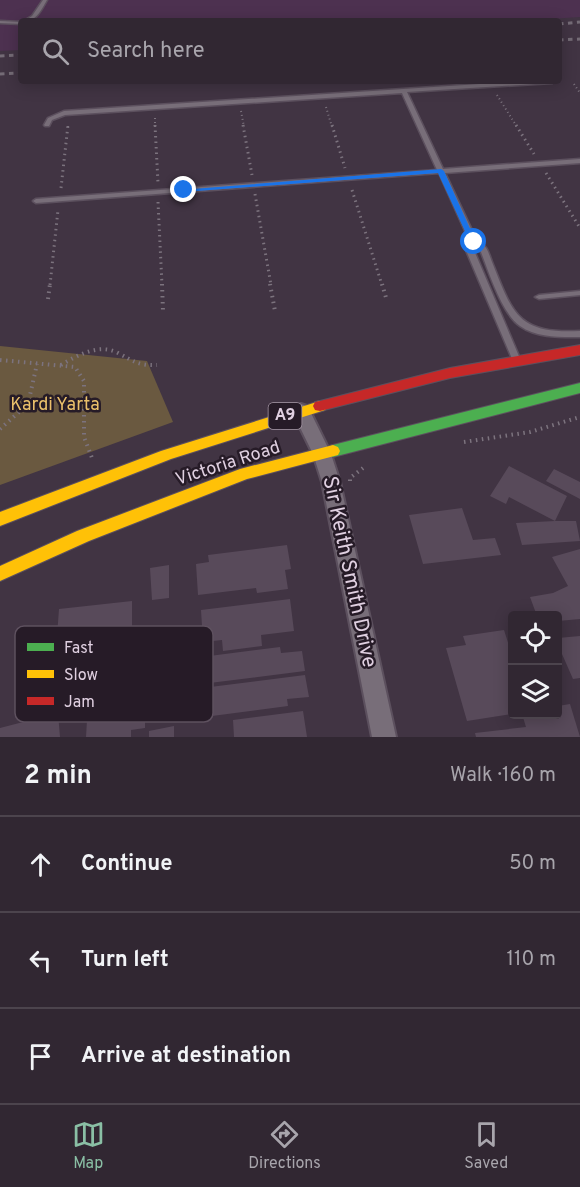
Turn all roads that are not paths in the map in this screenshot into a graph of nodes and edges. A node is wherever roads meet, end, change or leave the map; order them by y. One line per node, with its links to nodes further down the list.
1 (45, 0): 2 (lane)
2 (32, 18)
3 (0, 22): 4 (lane)
4 (18, 23)
5 (508, 84): 6 (lane)
6 (404, 91): 7 (lane); 9 (lane)
7 (47, 125)
8 (580, 161): 9 (lane)
9 (441, 171): 10 (lane); 11 (lane)
10 (36, 201)
11 (474, 242): 14 (lane); 16 (lane)
12 (580, 293): 13 (lane)
13 (539, 297)
14 (580, 334)
15 (580, 350): 16 (highway, Victoria Road / A9)
16 (517, 361): 17 (highway); 19 (highway, Victoria Road / A9)
17 (548, 372)
18 (576, 383): 20 (highway, Victoria Road)
19 (301, 411): 20 (street, Sir Keith Smith Drive); 21 (highway, Victoria Road / A9)
20 (322, 454): 22 (highway, Victoria Road); 23 (street, Sir Keith Smith Drive)
21 (0, 519)
22 (0, 574)
23 (384, 737)

